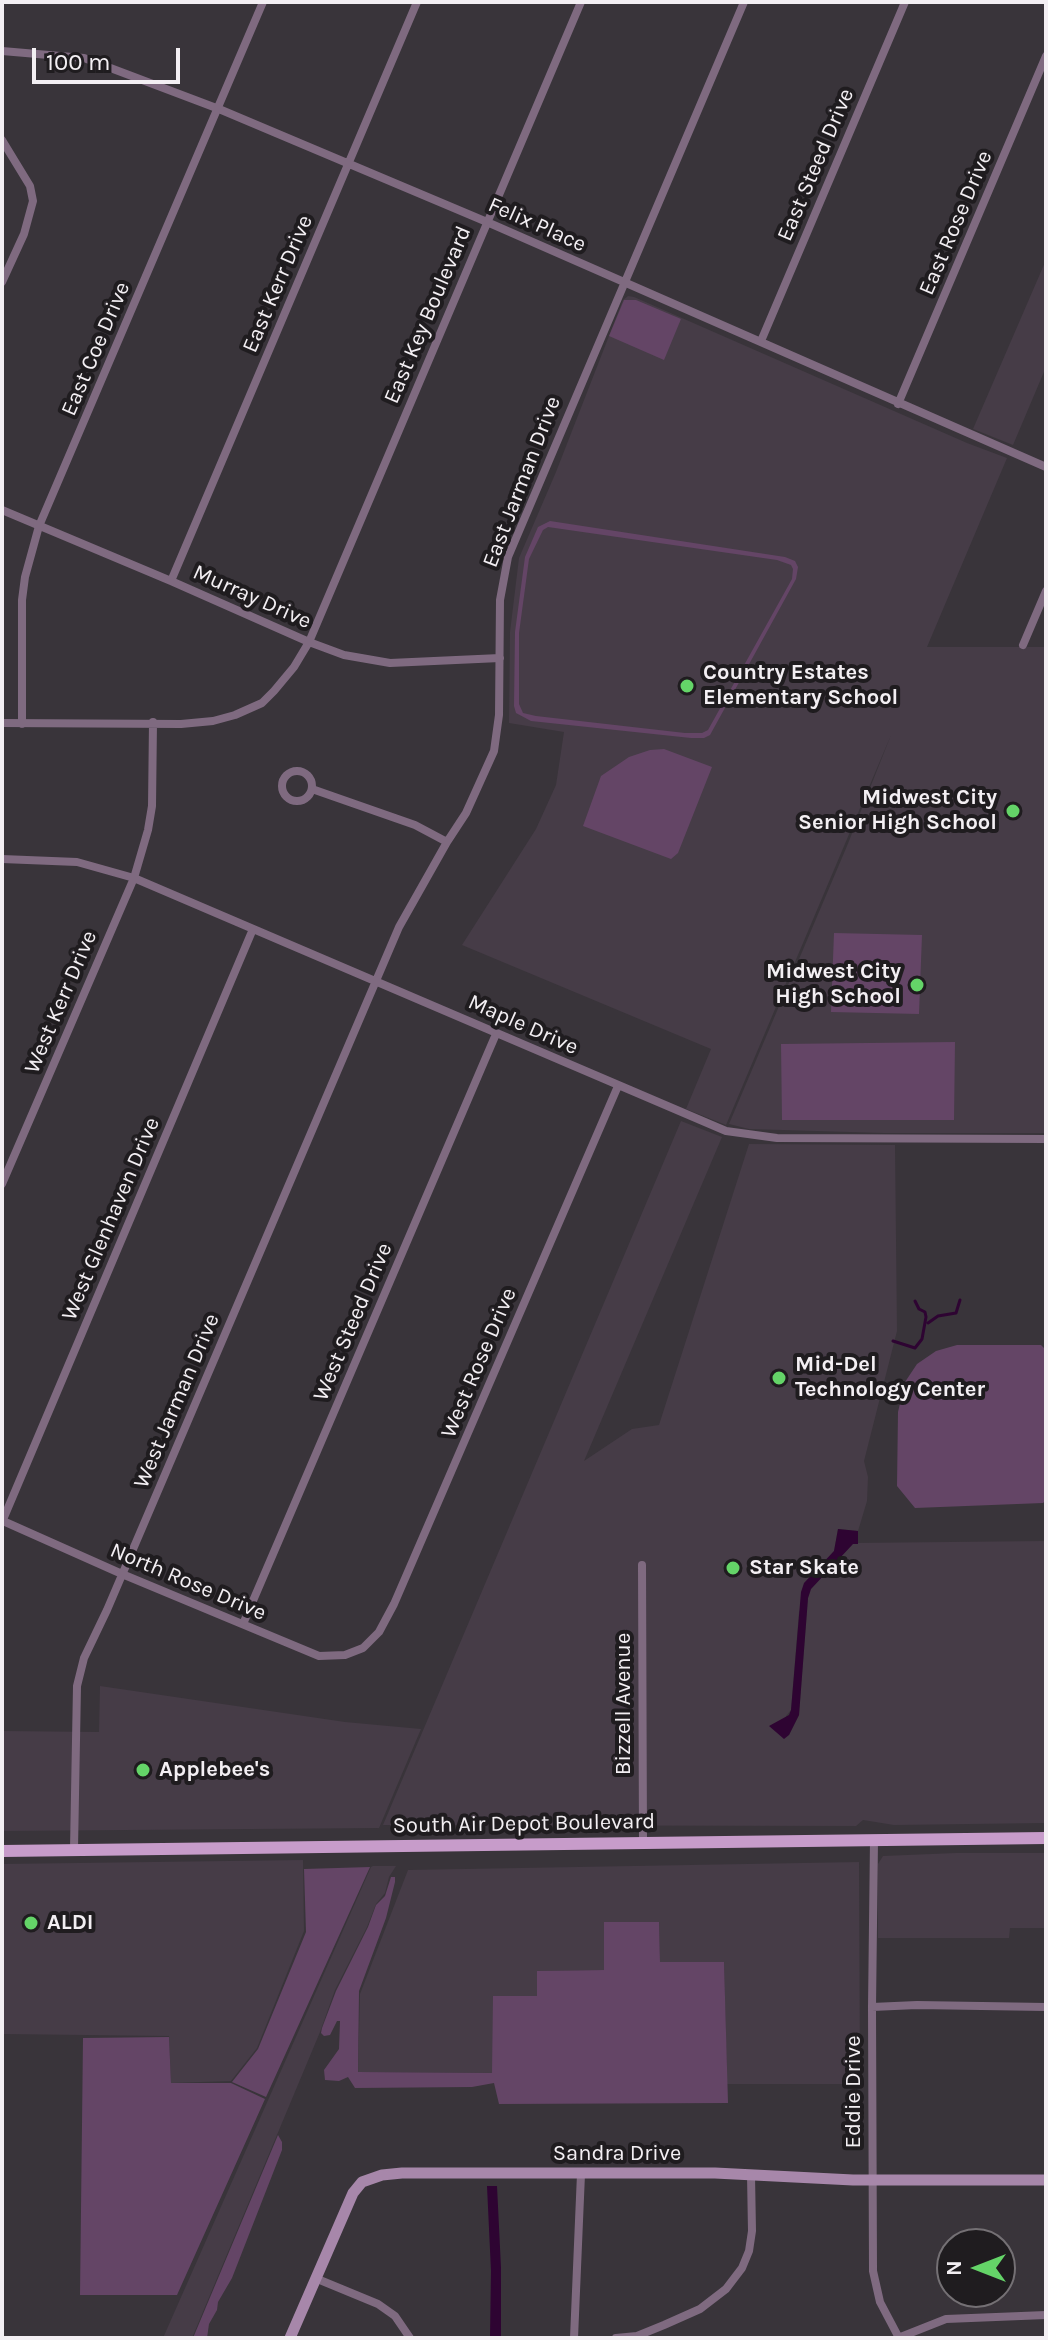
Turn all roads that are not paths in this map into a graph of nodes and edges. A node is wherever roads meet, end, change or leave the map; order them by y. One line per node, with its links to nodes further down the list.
1 (263, 2): 8 (street, East Coe Drive)
2 (417, 2): 10 (street, East Kerr Drive)
3 (581, 2): 11 (street, East Key Boulevard)
4 (744, 2): 13 (street, East Jarman Drive)
5 (905, 2): 14 (street, East Steed Drive)
6 (2, 51): 8 (street, Felix Place)
7 (1046, 56): 15 (street, East Rose Drive)
8 (219, 109): 10 (street, Felix Place); 18 (street, East Coe Drive)
9 (2, 140): 12 (street)
10 (348, 164): 11 (street, Felix Place); 19 (street, East Kerr Drive)
11 (487, 222): 13 (street, Felix Place); 21 (street, East Key Boulevard)
12 (2, 282)
13 (623, 284): 14 (street, Felix Place); 23 (street, East Jarman Drive)
14 (761, 341): 15 (street, Felix Place)
15 (898, 404): 16 (street, Felix Place)
16 (1046, 467)
17 (2, 510): 18 (street, Murray Drive)
18 (39, 526): 19 (street, Murray Drive); 26 (street, East Coe Drive)
19 (171, 581): 21 (street, Murray Drive)
20 (1046, 591): 22 (street)
21 (309, 642): 23 (street, Murray Drive); 24 (street, East Key Boulevard)
22 (1023, 645)
23 (500, 658): 28 (street, East Jarman Drive)
24 (153, 722): 26 (street, East Key Boulevard); 30 (street)
25 (2, 723): 26 (street, East Key Boulevard)
26 (22, 724)
27 (312, 789): 28 (street)
28 (447, 842): 32 (street, East Jarman Drive)
29 (2, 859): 30 (street, Maple Drive)
30 (134, 878): 31 (street, Maple Drive); 36 (street, West Kerr Drive)
31 (253, 929): 32 (street, Maple Drive); 37 (street, West Glenhaven Drive)
32 (376, 980): 33 (street, Maple Drive); 39 (street, West Jarman Drive)
33 (496, 1034): 34 (street, Maple Drive); 40 (street, West Steed Drive)
34 (618, 1086): 35 (street, Maple Drive); 41 (street, West Rose Drive)
35 (1046, 1139)
36 (2, 1184)
37 (2, 1522): 39 (street, North Rose Drive)
38 (642, 1565): 44 (street, Bizzell Avenue)
39 (122, 1574): 40 (street, North Rose Drive); 45 (street, West Jarman Drive)
40 (243, 1624): 41 (street, North Rose Drive)
41 (363, 1648)
42 (1046, 1838): 43 (main road, South Air Depot Boulevard)
43 (874, 1840): 44 (main road, South Air Depot Boulevard); 47 (street, Eddie Drive)
44 (643, 1843): 45 (main road, South Air Depot Boulevard)
45 (74, 1849): 46 (main road, South Air Depot Boulevard)
46 (2, 1851)
47 (872, 2007): 48 (street); 51 (street, Eddie Drive)
48 (1046, 2007)
49 (581, 2174): 50 (street, Sandra Drive); 53 (street, Sandra Drive); 57 (street)
50 (751, 2175): 51 (street, Sandra Drive); 58 (street)
51 (873, 2180): 52 (street, Sandra Drive); 59 (street, Eddie Drive)
52 (1046, 2180)
53 (315, 2278): 55 (street, Sandra Drive); 56 (street)
54 (1046, 2315): 59 (street)
55 (290, 2338)
56 (410, 2338)
57 (574, 2338)
58 (616, 2338)
59 (898, 2338)

